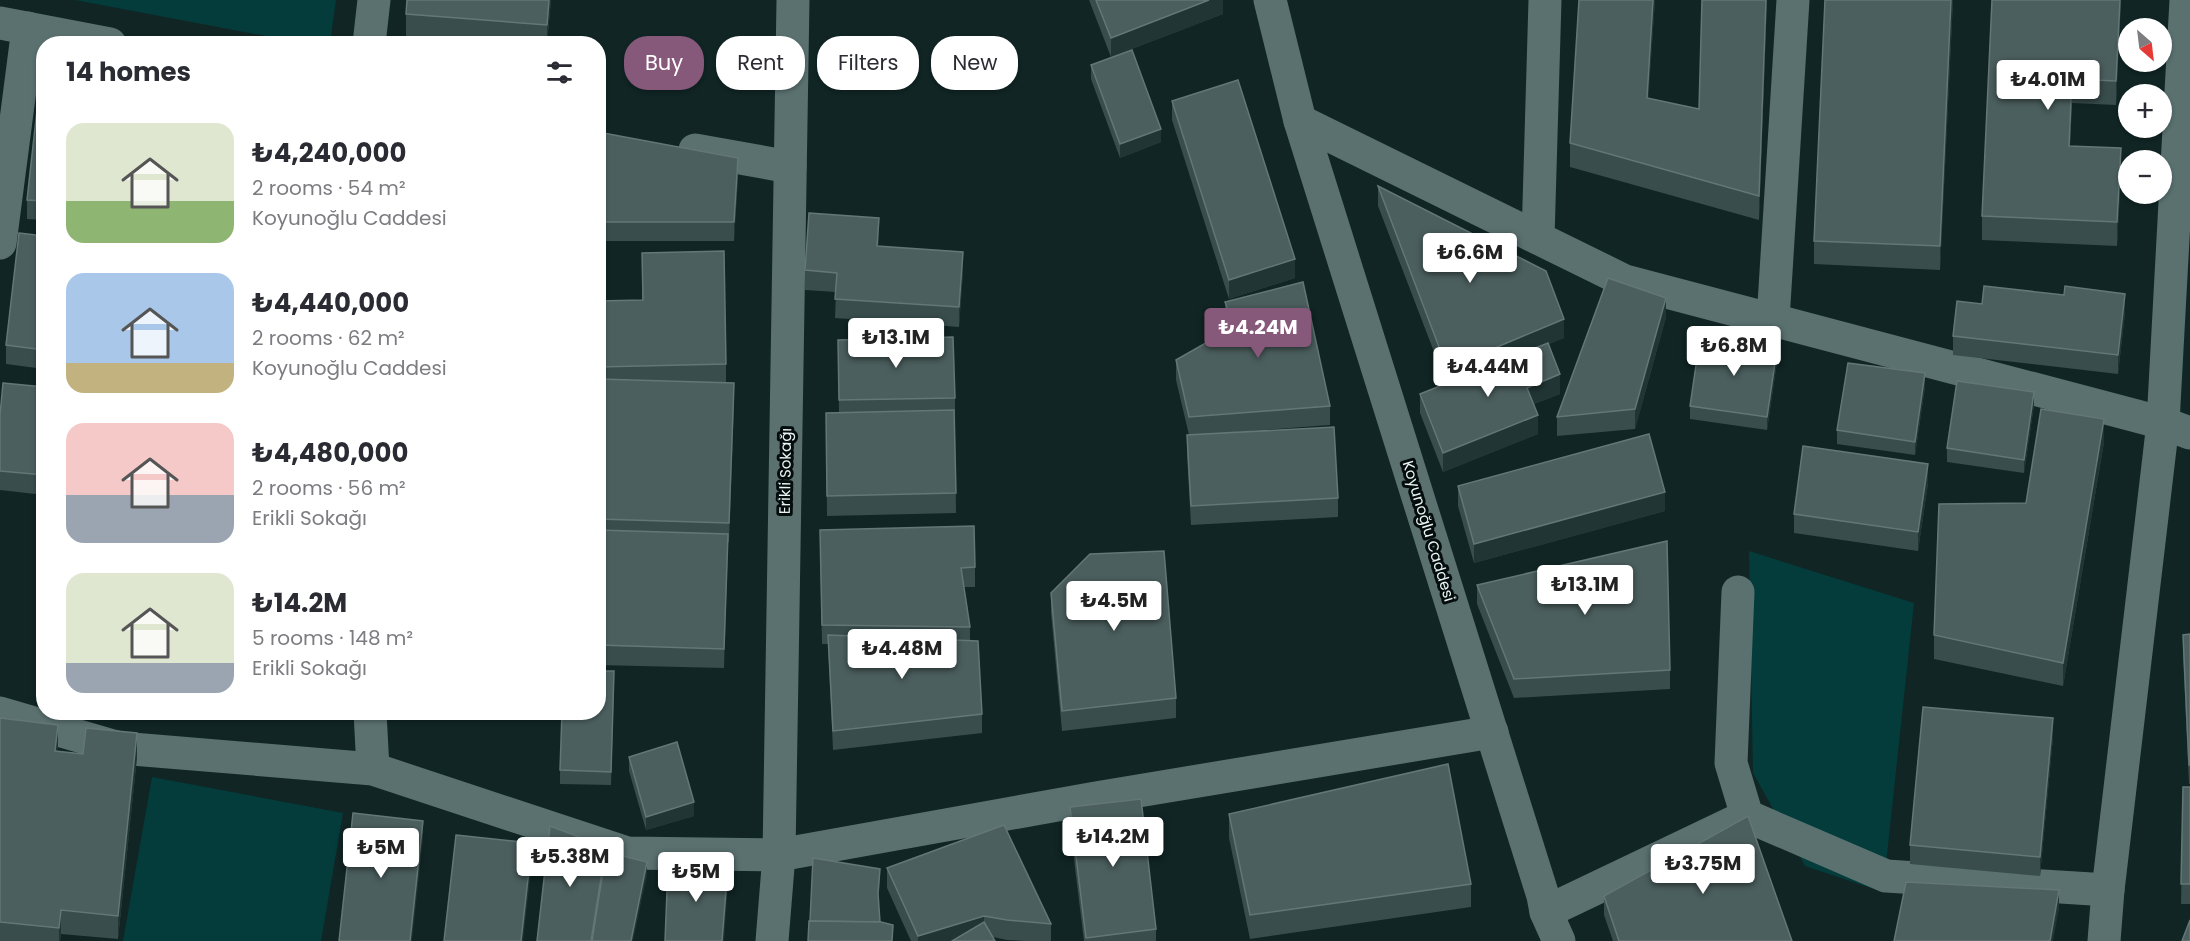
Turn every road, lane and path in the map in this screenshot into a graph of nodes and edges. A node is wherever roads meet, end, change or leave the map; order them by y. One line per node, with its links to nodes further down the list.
1 (374, 0): 9 (street)
2 (793, 0): 13 (street, Erikli Sokağı)
3 (1270, 0): 10 (street, Koyunoğlu Caddesi)
4 (1545, 0): 14 (street)
5 (1792, 0): 16 (street)
6 (2186, 0): 11 (street)
7 (14, 25): 8 (street); 15 (street)
8 (70, 36)
9 (370, 36)
10 (1300, 121): 14 (street); 21 (street, Koyunoğlu Caddesi)
11 (2184, 134): 17 (street)
12 (666, 145): 13 (street)
13 (790, 167): 24 (street, Erikli Sokağı)
14 (1538, 238): 16 (street)
15 (0, 243)
16 (1773, 320): 17 (street)
17 (2176, 428): 25 (street)
18 (1737, 592): 23 (street)
19 (0, 713): 22 (street)
20 (370, 720): 22 (street)
21 (1492, 732): 24 (street); 26 (street, Koyunoğlu Caddesi)
22 (373, 769): 24 (street)
23 (1747, 816): 25 (street); 26 (street)
24 (779, 855): 27 (street, Erikli Sokağı)
25 (2108, 890): 28 (street)
26 (1553, 927)
27 (772, 941)
28 (2104, 941)

